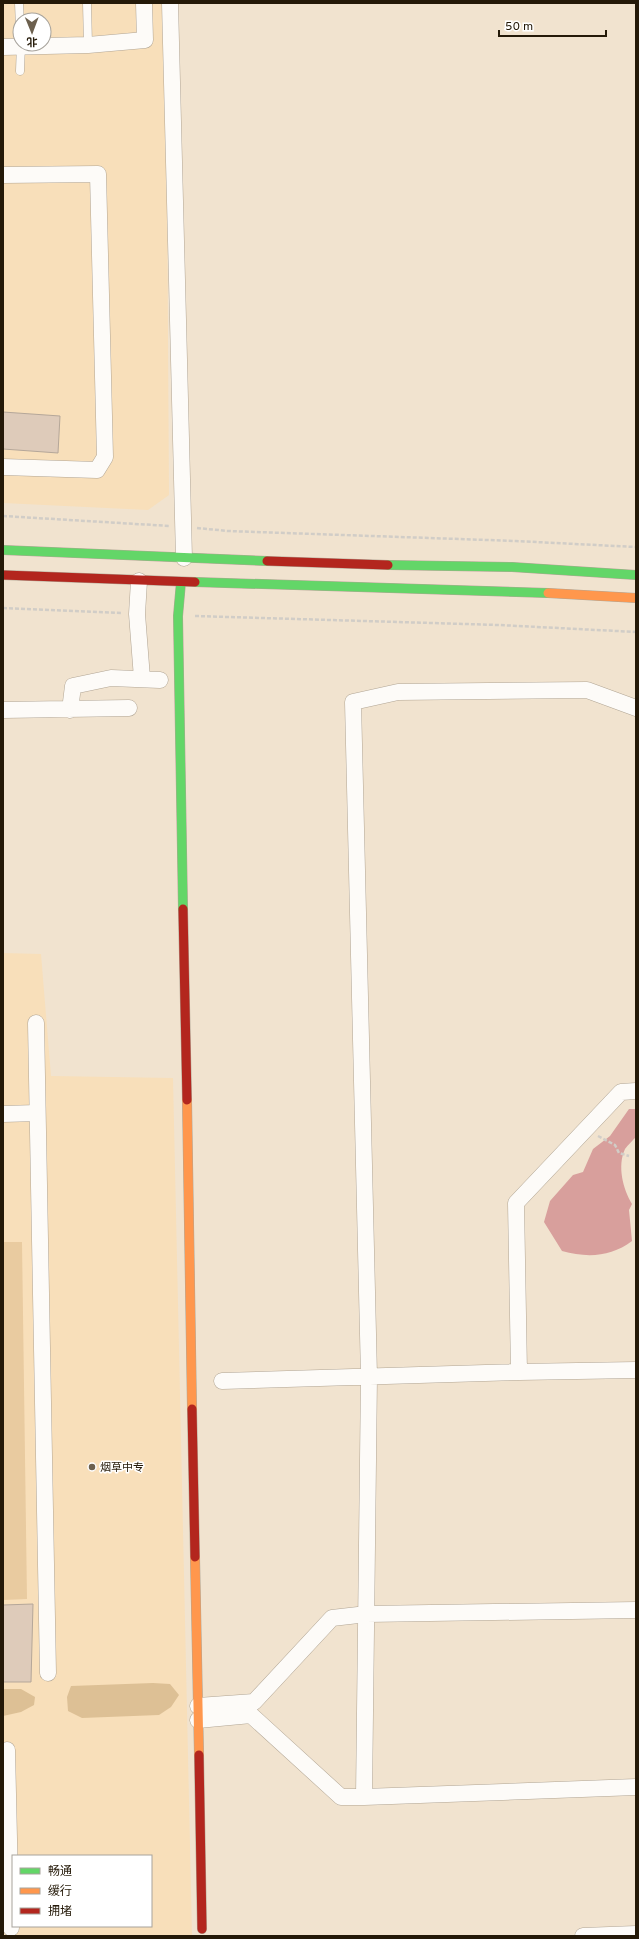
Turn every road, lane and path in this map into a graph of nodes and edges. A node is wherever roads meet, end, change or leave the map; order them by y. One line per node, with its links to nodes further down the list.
1 (86, 3): 5 (lane)
2 (144, 3): 5 (street)
3 (170, 3): 11 (street)
4 (52, 45): 5 (street)
5 (88, 45)
6 (21, 52): 7 (lane)
7 (20, 72)
8 (3, 175): 9 (street)
9 (3, 467)
10 (3, 516): 11 (path)
11 (184, 527): 12 (path); 14 (street)
12 (636, 547)
13 (3, 550): 14 (street)
14 (184, 558): 15 (street)
15 (636, 574)
16 (3, 575): 17 (street)
17 (139, 580): 18 (street); 21 (street)
18 (181, 582): 19 (street); 22 (street)
19 (636, 598)
20 (3, 608): 21 (path)
21 (137, 614): 24 (street)
22 (178, 616): 23 (path); 43 (street)
23 (636, 632)
24 (142, 678): 25 (street); 29 (street)
25 (160, 680)
26 (129, 708): 29 (street)
27 (636, 708): 38 (street)
28 (3, 710): 29 (street)
29 (70, 710)
30 (36, 1023): 32 (street)
31 (636, 1091): 34 (street)
32 (37, 1113): 33 (street); 42 (street)
33 (3, 1114)
34 (585, 1129): 35 (path); 37 (street)
35 (629, 1156)
36 (636, 1370): 37 (street)
37 (519, 1372): 38 (street)
38 (369, 1376): 39 (street); 41 (street)
39 (222, 1381)
40 (636, 1610): 41 (street)
41 (366, 1614): 43 (street); 46 (street)
42 (48, 1673)
43 (198, 1713): 46 (street); 49 (street)
44 (7, 1750): 47 (street)
45 (636, 1787): 46 (street)
46 (364, 1797)
47 (7, 1890): 48 (street)
48 (11, 1928)
49 (202, 1929)
50 (636, 1934): 51 (street)
51 (583, 1936)

